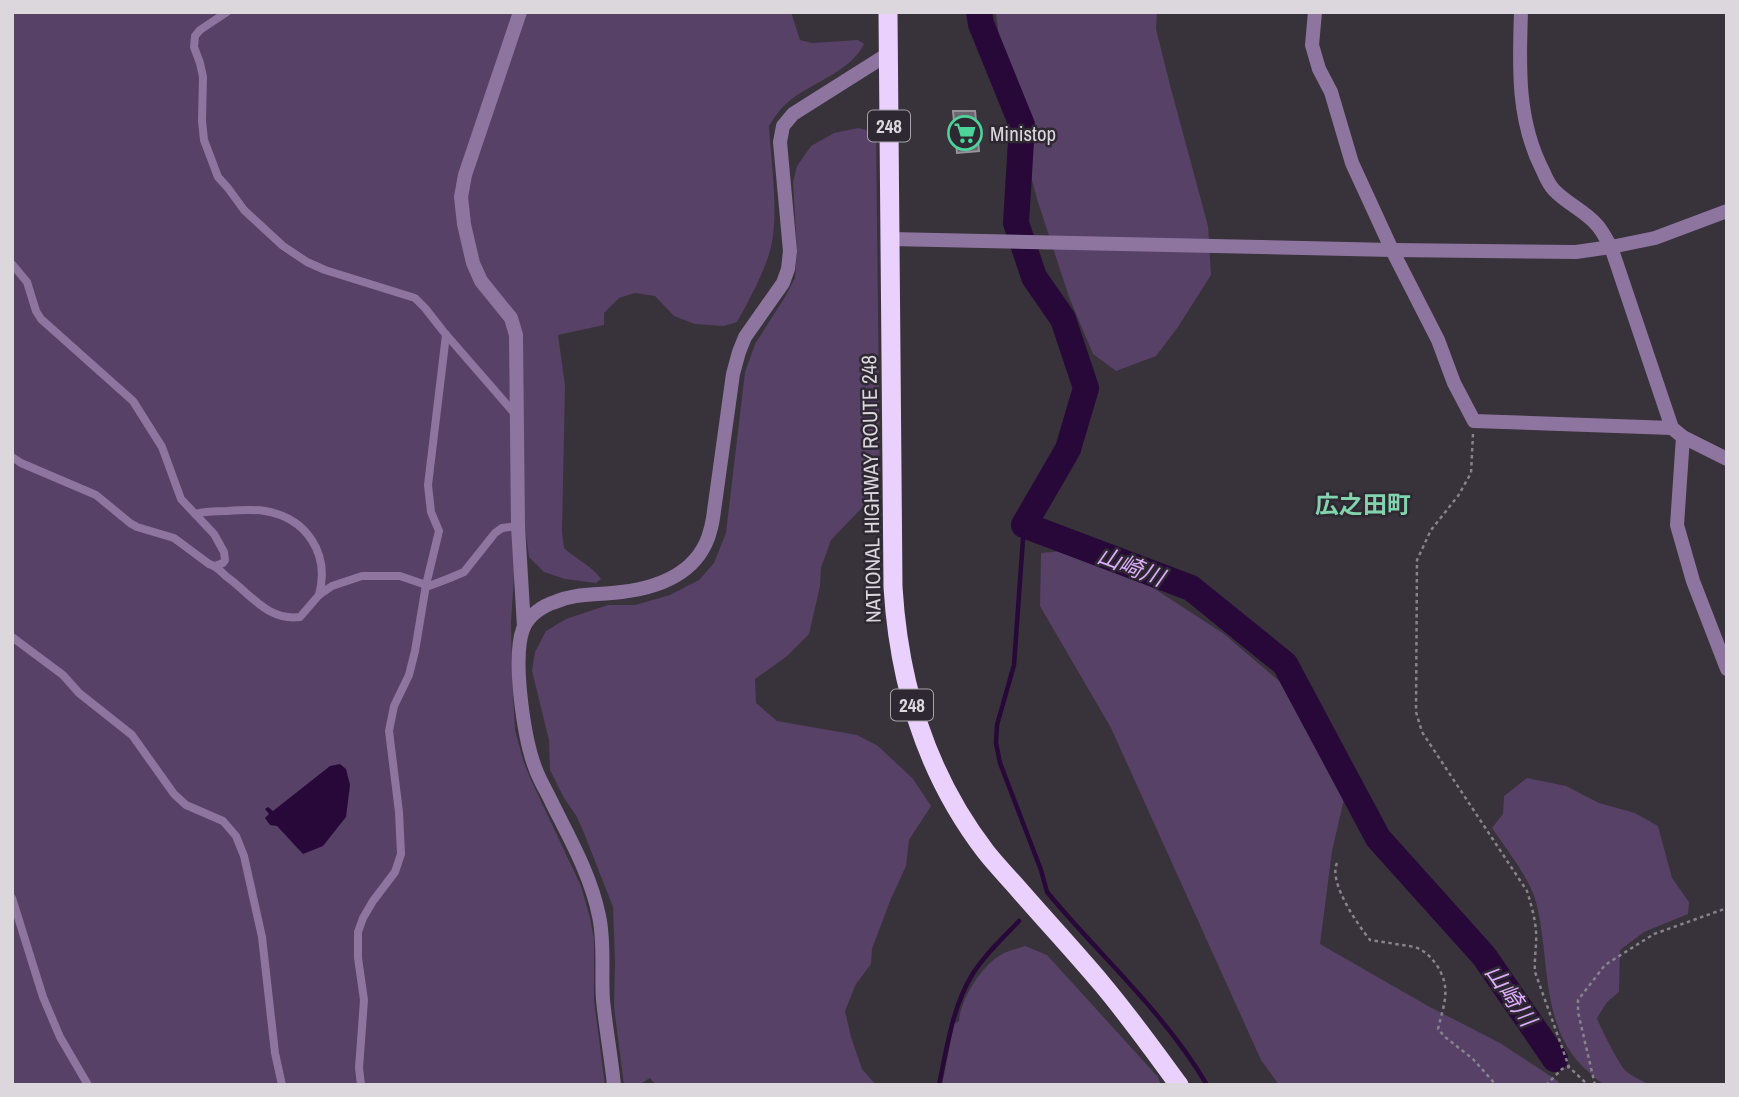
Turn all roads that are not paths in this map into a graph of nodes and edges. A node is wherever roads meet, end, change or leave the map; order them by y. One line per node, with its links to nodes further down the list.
1 (227, 12): 12 (lane)
2 (520, 12): 13 (street)
3 (888, 12): 6 (highway, NATIONAL HIGHWAY ROUTE 248 / 248)
4 (1315, 12): 10 (street)
5 (1521, 12): 9 (street)
6 (888, 54): 8 (highway, NATIONAL HIGHWAY ROUTE 248 / 248); 22 (street)
7 (1727, 211): 9 (street)
8 (890, 239): 10 (street); 30 (highway, NATIONAL HIGHWAY ROUTE 248 / 248)
9 (1611, 247): 10 (street); 14 (street)
10 (1392, 250): 14 (street)
11 (12, 264): 17 (lane)
12 (446, 335): 13 (lane); 20 (lane)
13 (517, 417): 18 (street)
14 (1677, 432): 16 (street); 24 (street)
15 (12, 457): 19 (lane)
16 (1727, 459)
17 (195, 514): 19 (lane); 21 (lane)
18 (518, 526): 20 (lane); 22 (street)
19 (215, 566): 21 (lane)
20 (426, 585): 21 (lane); 28 (lane)
21 (319, 595)
22 (524, 627): 29 (street)
23 (12, 637): 27 (lane)
24 (1727, 669)
25 (12, 898): 26 (lane)
26 (88, 1085)
27 (282, 1085)
28 (361, 1085)
29 (614, 1085)
30 (1179, 1085)

